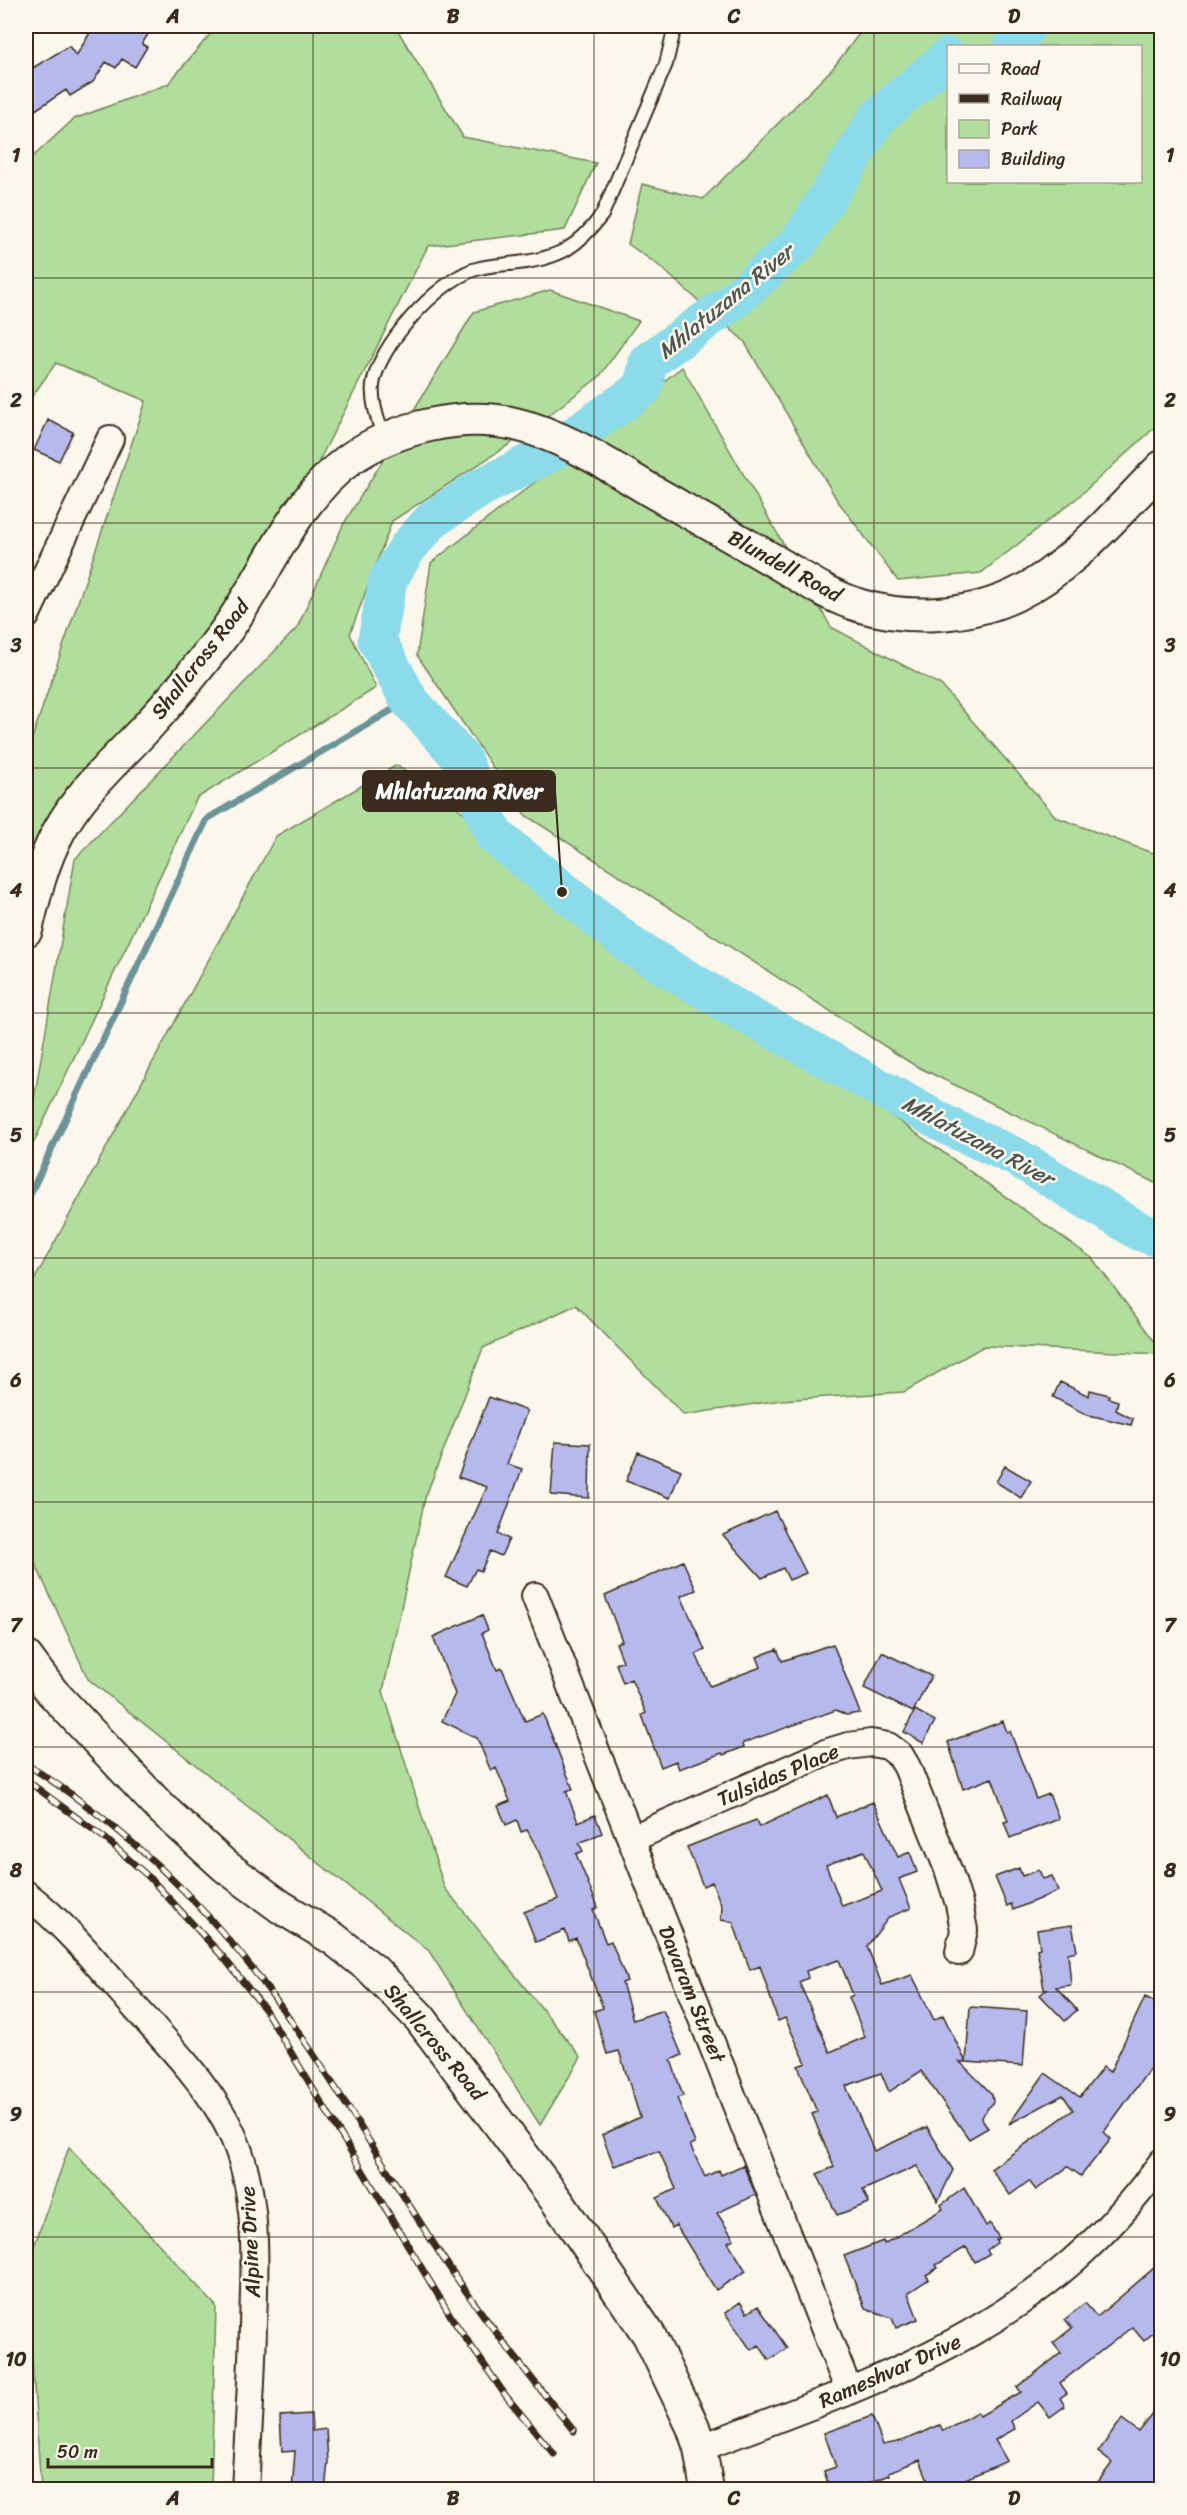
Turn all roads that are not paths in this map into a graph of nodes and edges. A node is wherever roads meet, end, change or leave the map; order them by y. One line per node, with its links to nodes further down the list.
1 (675, 26): 4 (lane)
2 (419, 427): 4 (street, Shallcross Road); 5 (street, Blundell Road)
3 (110, 438): 6 (street)
4 (385, 440): 7 (street, Shallcross Road)
5 (1161, 467)
6 (26, 616)
7 (26, 930)
8 (535, 1596): 10 (street, Davaram Street)
9 (26, 1657): 15 (street, Shallcross Road)
10 (631, 1839): 12 (street, Tulsidas Place); 14 (street, Davaram Street)
11 (26, 1894): 16 (street, Alpine Drive)
12 (959, 1952)
13 (1161, 2162): 14 (street, Rameshvar Drive)
14 (849, 2391): 15 (street, Rameshvar Drive)
15 (700, 2448): 17 (street, Shallcross Road)
16 (245, 2490)
17 (707, 2490)

